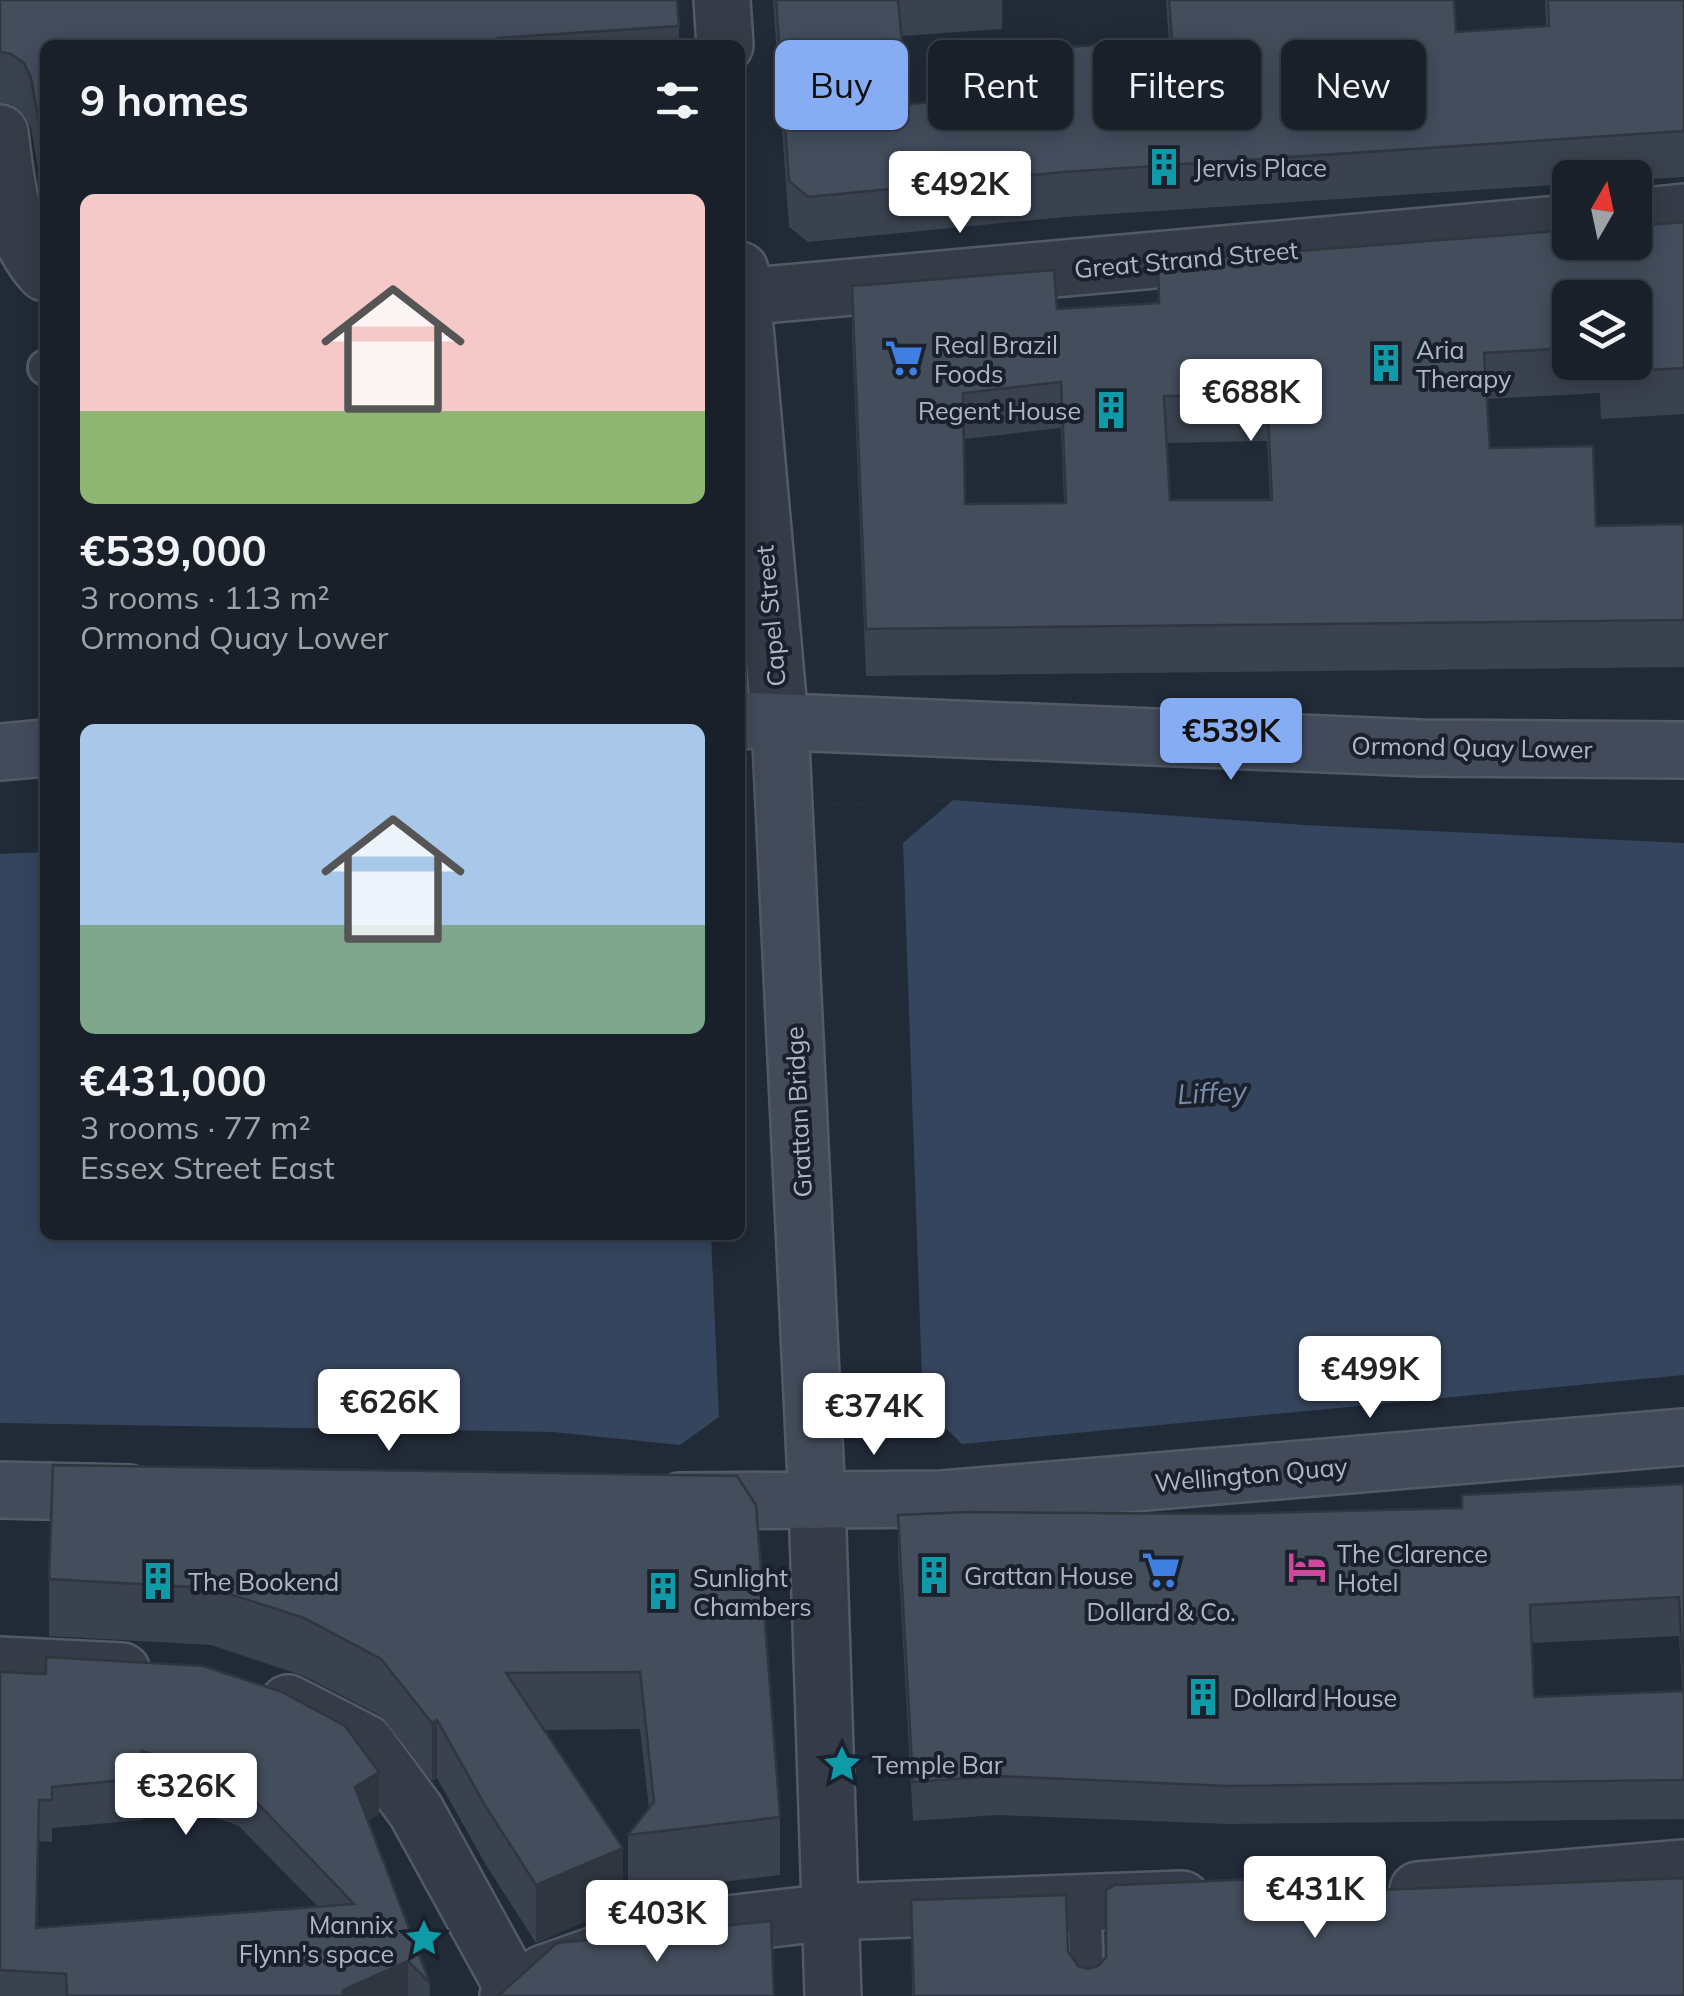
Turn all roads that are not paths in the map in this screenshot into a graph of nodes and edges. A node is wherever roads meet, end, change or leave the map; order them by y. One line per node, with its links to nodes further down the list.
1 (722, 0): 2 (street)
2 (725, 40)
3 (0, 133): 7 (street)
4 (1684, 212): 5 (street)
5 (1652, 215)
6 (1552, 224): 8 (street, Great Strand Street)
7 (40, 268)
8 (745, 288)
9 (745, 379): 10 (street, Capel Street)
10 (760, 721): 12 (main road, Ormond Quay Lower); 18 (main road, Grattan Bridge)
11 (40, 748): 13 (main road)
12 (1684, 750)
13 (0, 752)
14 (1684, 1437): 18 (main road, Wellington Quay)
15 (0, 1490): 16 (main road)
16 (173, 1494)
17 (623, 1500): 18 (main road, Wellington Quay)
18 (817, 1502): 26 (street)
19 (0, 1665): 20 (street)
20 (170, 1674)
21 (243, 1687): 27 (street)
22 (1684, 1868): 23 (street)
23 (1378, 1892)
24 (1222, 1898): 25 (street)
25 (1084, 1903): 26 (street); 29 (lane)
26 (830, 1912): 27 (street); 28 (street)
27 (511, 1994)
28 (833, 1996)
29 (1088, 1996)

